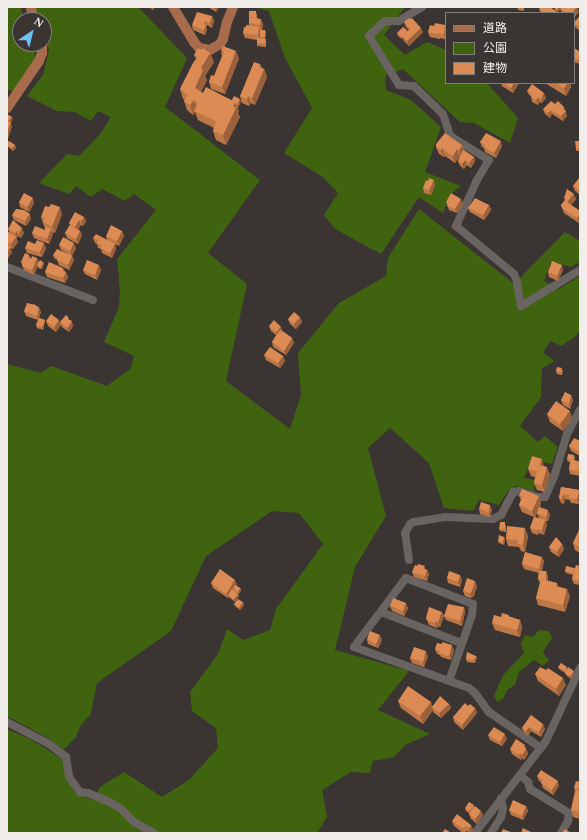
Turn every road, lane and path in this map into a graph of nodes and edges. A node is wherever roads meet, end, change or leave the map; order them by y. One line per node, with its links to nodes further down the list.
1 (173, 7): 2 (main road)
2 (233, 7)
3 (422, 7): 7 (street)
4 (42, 52): 5 (main road)
5 (7, 108)
6 (7, 267): 8 (street)
7 (580, 270)
8 (93, 300)
9 (580, 410): 10 (street)
10 (409, 560)
11 (381, 612): 12 (street); 12 (street); 14 (street)
12 (461, 643): 14 (street)
13 (580, 668): 16 (street)
14 (449, 681): 16 (street)
15 (7, 722): 19 (street)
16 (541, 748): 17 (street)
17 (520, 775): 18 (street); 22 (street)
18 (501, 798): 20 (street); 21 (street)
19 (154, 833)
20 (476, 833)
21 (491, 833)
22 (561, 833)

